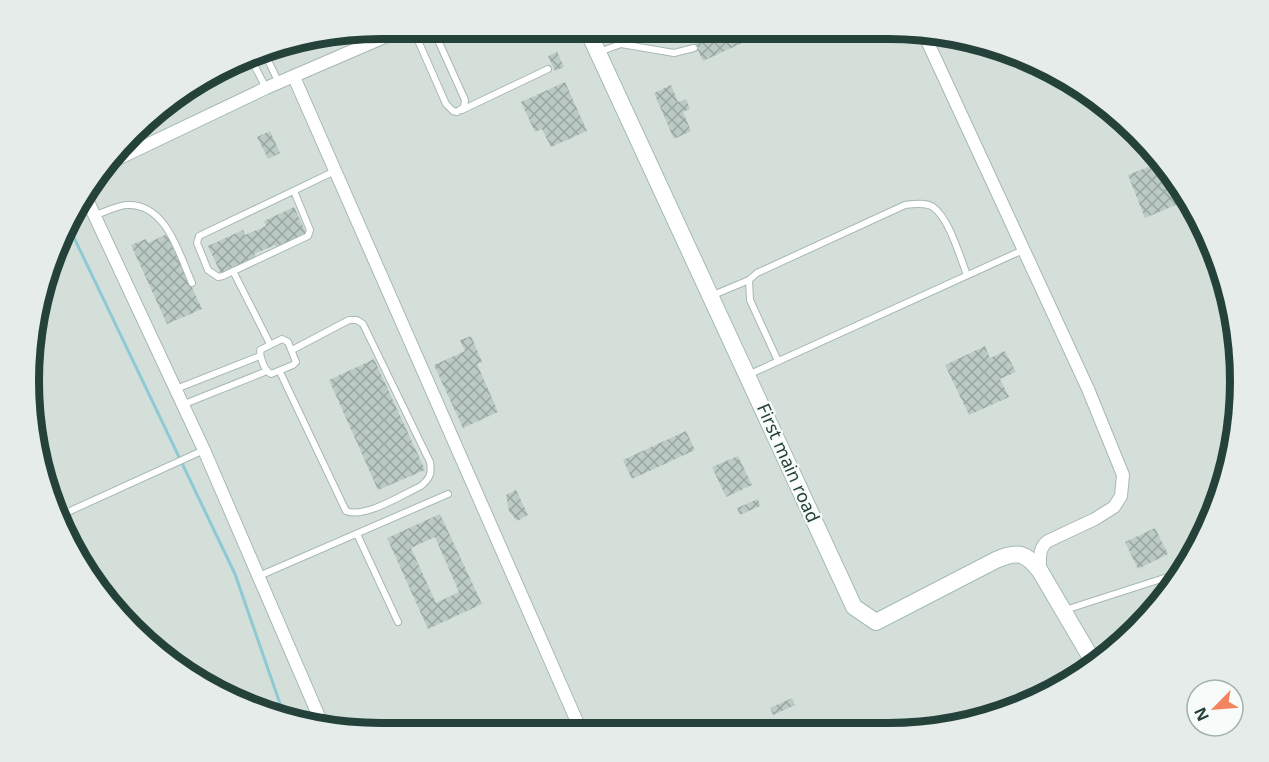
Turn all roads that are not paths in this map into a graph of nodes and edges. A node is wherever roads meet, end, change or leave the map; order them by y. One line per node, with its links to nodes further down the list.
1 (378, 39): 13 (street)
2 (418, 39): 16 (lane)
3 (438, 39): 16 (lane)
4 (592, 39): 9 (street, First main road)
5 (619, 39): 7 (lane)
6 (926, 41): 22 (street)
7 (621, 44): 8 (lane); 9 (lane)
8 (694, 48)
9 (598, 52): 27 (street, First main road)
10 (267, 58): 14 (lane)
11 (253, 64): 15 (lane)
12 (548, 69): 16 (lane)
13 (294, 76): 14 (street); 18 (street)
14 (279, 83): 15 (street)
15 (266, 88): 17 (street)
16 (462, 110)
17 (123, 157)
18 (335, 171): 19 (lane); 48 (street)
19 (294, 191): 23 (lane); 23 (lane)
20 (89, 203): 21 (street)
21 (95, 215): 26 (lane); 35 (street)
22 (1023, 250): 24 (lane); 41 (street)
23 (233, 271): 28 (lane)
24 (967, 275): 25 (lane); 31 (lane)
25 (749, 280): 27 (lane); 31 (lane)
26 (192, 283)
27 (711, 296): 34 (street, First main road)
28 (270, 344): 29 (lane); 30 (lane)
29 (292, 350): 33 (lane); 33 (lane)
30 (260, 356): 32 (lane); 35 (lane)
31 (778, 361): 34 (lane)
32 (267, 371): 33 (lane); 36 (lane)
33 (280, 372)
34 (748, 375): 41 (street, First main road)
35 (176, 389): 36 (street)
36 (182, 405): 37 (street)
37 (204, 450): 39 (lane); 42 (street)
38 (448, 494): 40 (lane)
39 (65, 513)
40 (357, 534): 42 (lane); 45 (lane)
41 (1041, 570): 44 (street, First main road)
42 (259, 576): 47 (street)
43 (1168, 577): 44 (lane)
44 (1064, 610): 46 (street, First main road)
45 (398, 622)
46 (1090, 656)
47 (319, 717)
48 (578, 723)

